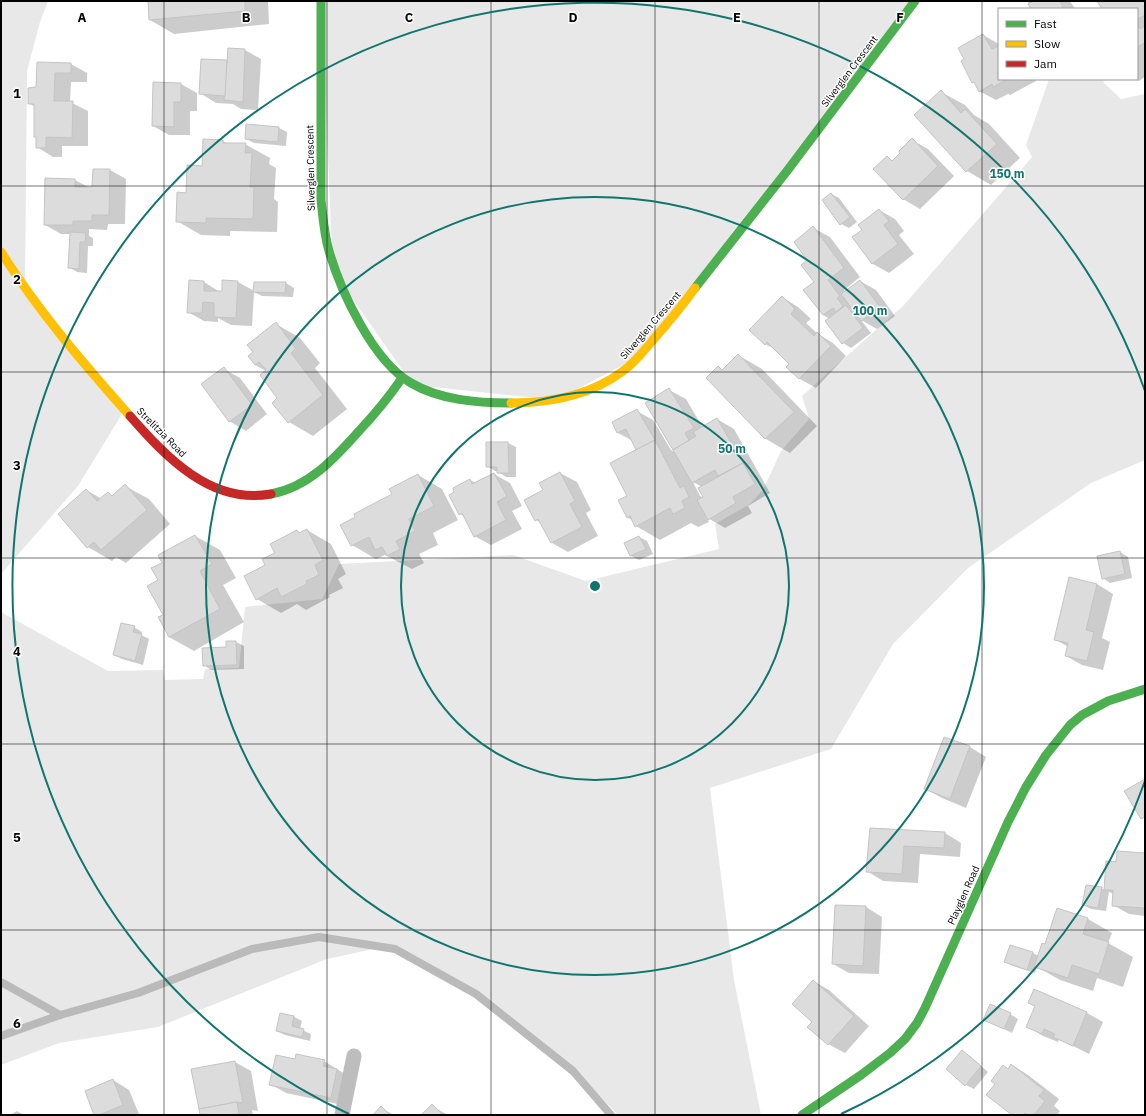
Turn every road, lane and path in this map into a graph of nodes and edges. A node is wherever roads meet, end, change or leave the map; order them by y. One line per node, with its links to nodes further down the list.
1 (321, 1): 4 (street, Silverglen Crescent)
2 (915, 1): 4 (street, Silverglen Crescent)
3 (1, 252): 4 (street, Strelitzia Road)
4 (402, 378)
5 (1145, 689): 8 (street, Playglen Road)
6 (354, 1056): 7 (lane)
7 (342, 1115)
8 (802, 1115)

